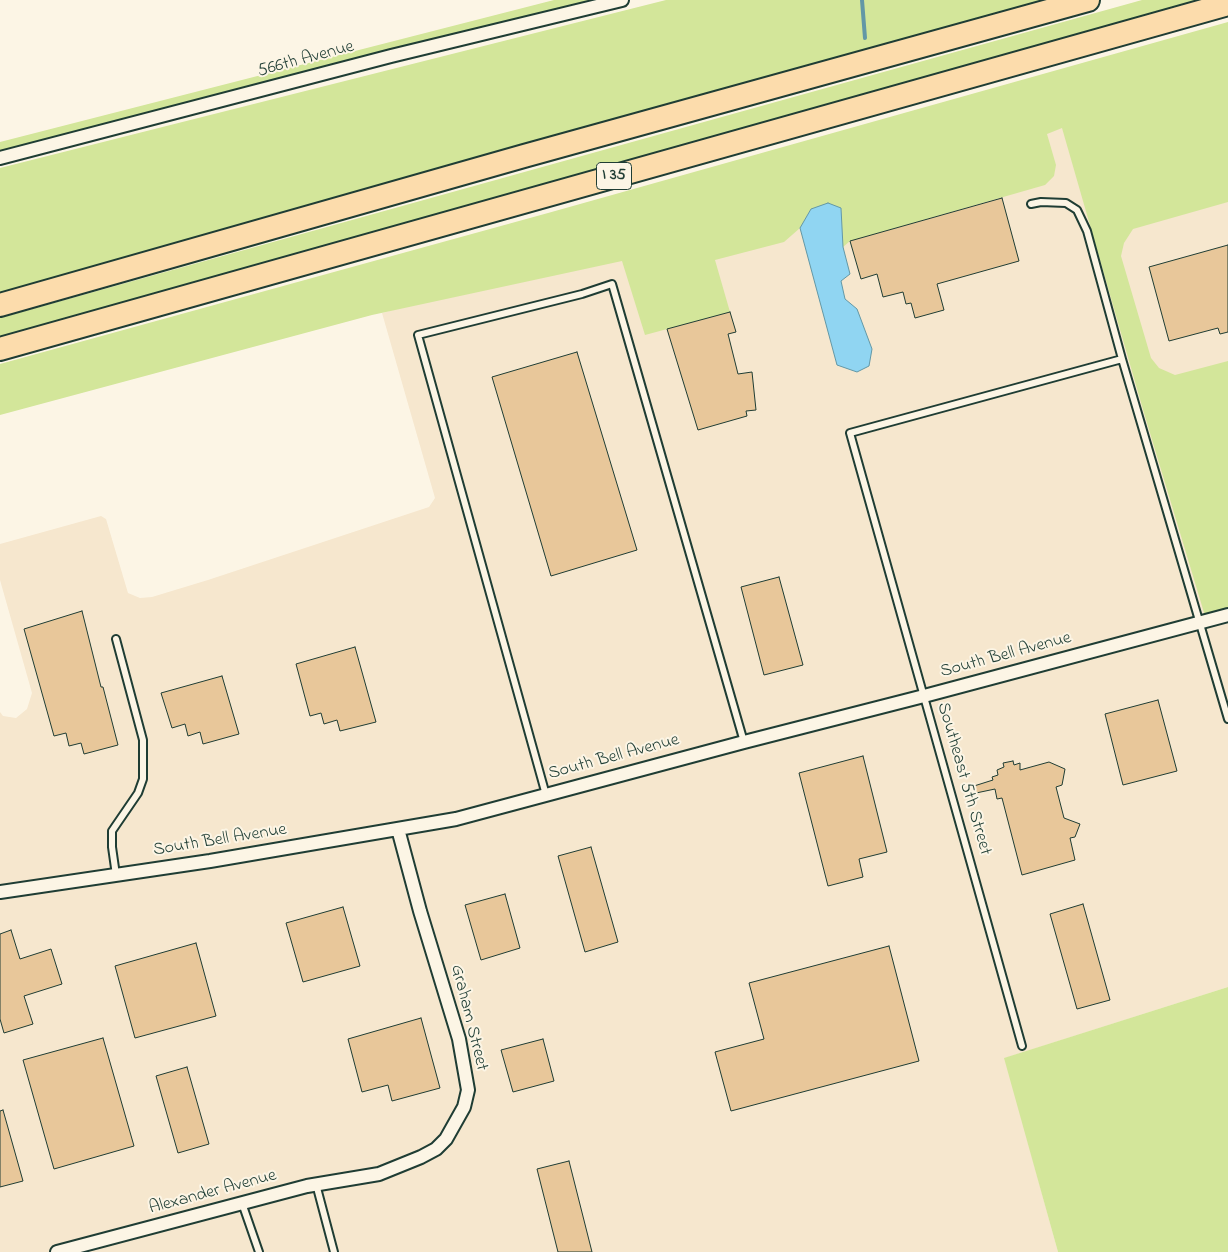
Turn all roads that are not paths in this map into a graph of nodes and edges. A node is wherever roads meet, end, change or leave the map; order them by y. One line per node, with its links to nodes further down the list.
1 (622, 0): 4 (street, 566th Avenue)
2 (1088, 0): 6 (highway, I 35)
3 (1228, 4): 7 (highway, I 35)
4 (0, 158)
5 (1031, 204): 8 (lane)
6 (0, 305)
7 (0, 349)
8 (1122, 359): 10 (lane); 12 (lane, Southeast 5th Street)
9 (1228, 615): 10 (street, South Bell Avenue)
10 (1200, 622): 12 (street, South Bell Avenue); 13 (lane)
11 (116, 638): 17 (lane)
12 (924, 696): 14 (street, South Bell Avenue); 19 (lane, Southeast 5th Street)
13 (1228, 719)
14 (744, 742): 15 (street, South Bell Avenue); 15 (lane)
15 (546, 795): 16 (street, South Bell Avenue)
16 (398, 829): 17 (street, South Bell Avenue); 20 (street, Graham Street)
17 (116, 875): 18 (street, South Bell Avenue)
18 (0, 892)
19 (1022, 1046)
20 (379, 1174): 21 (street, Alexander Avenue)
21 (316, 1184): 22 (street, Alexander Avenue); 25 (lane)
22 (242, 1203): 23 (street, Alexander Avenue); 24 (lane)
23 (57, 1252)
24 (260, 1252)
25 (334, 1252)

